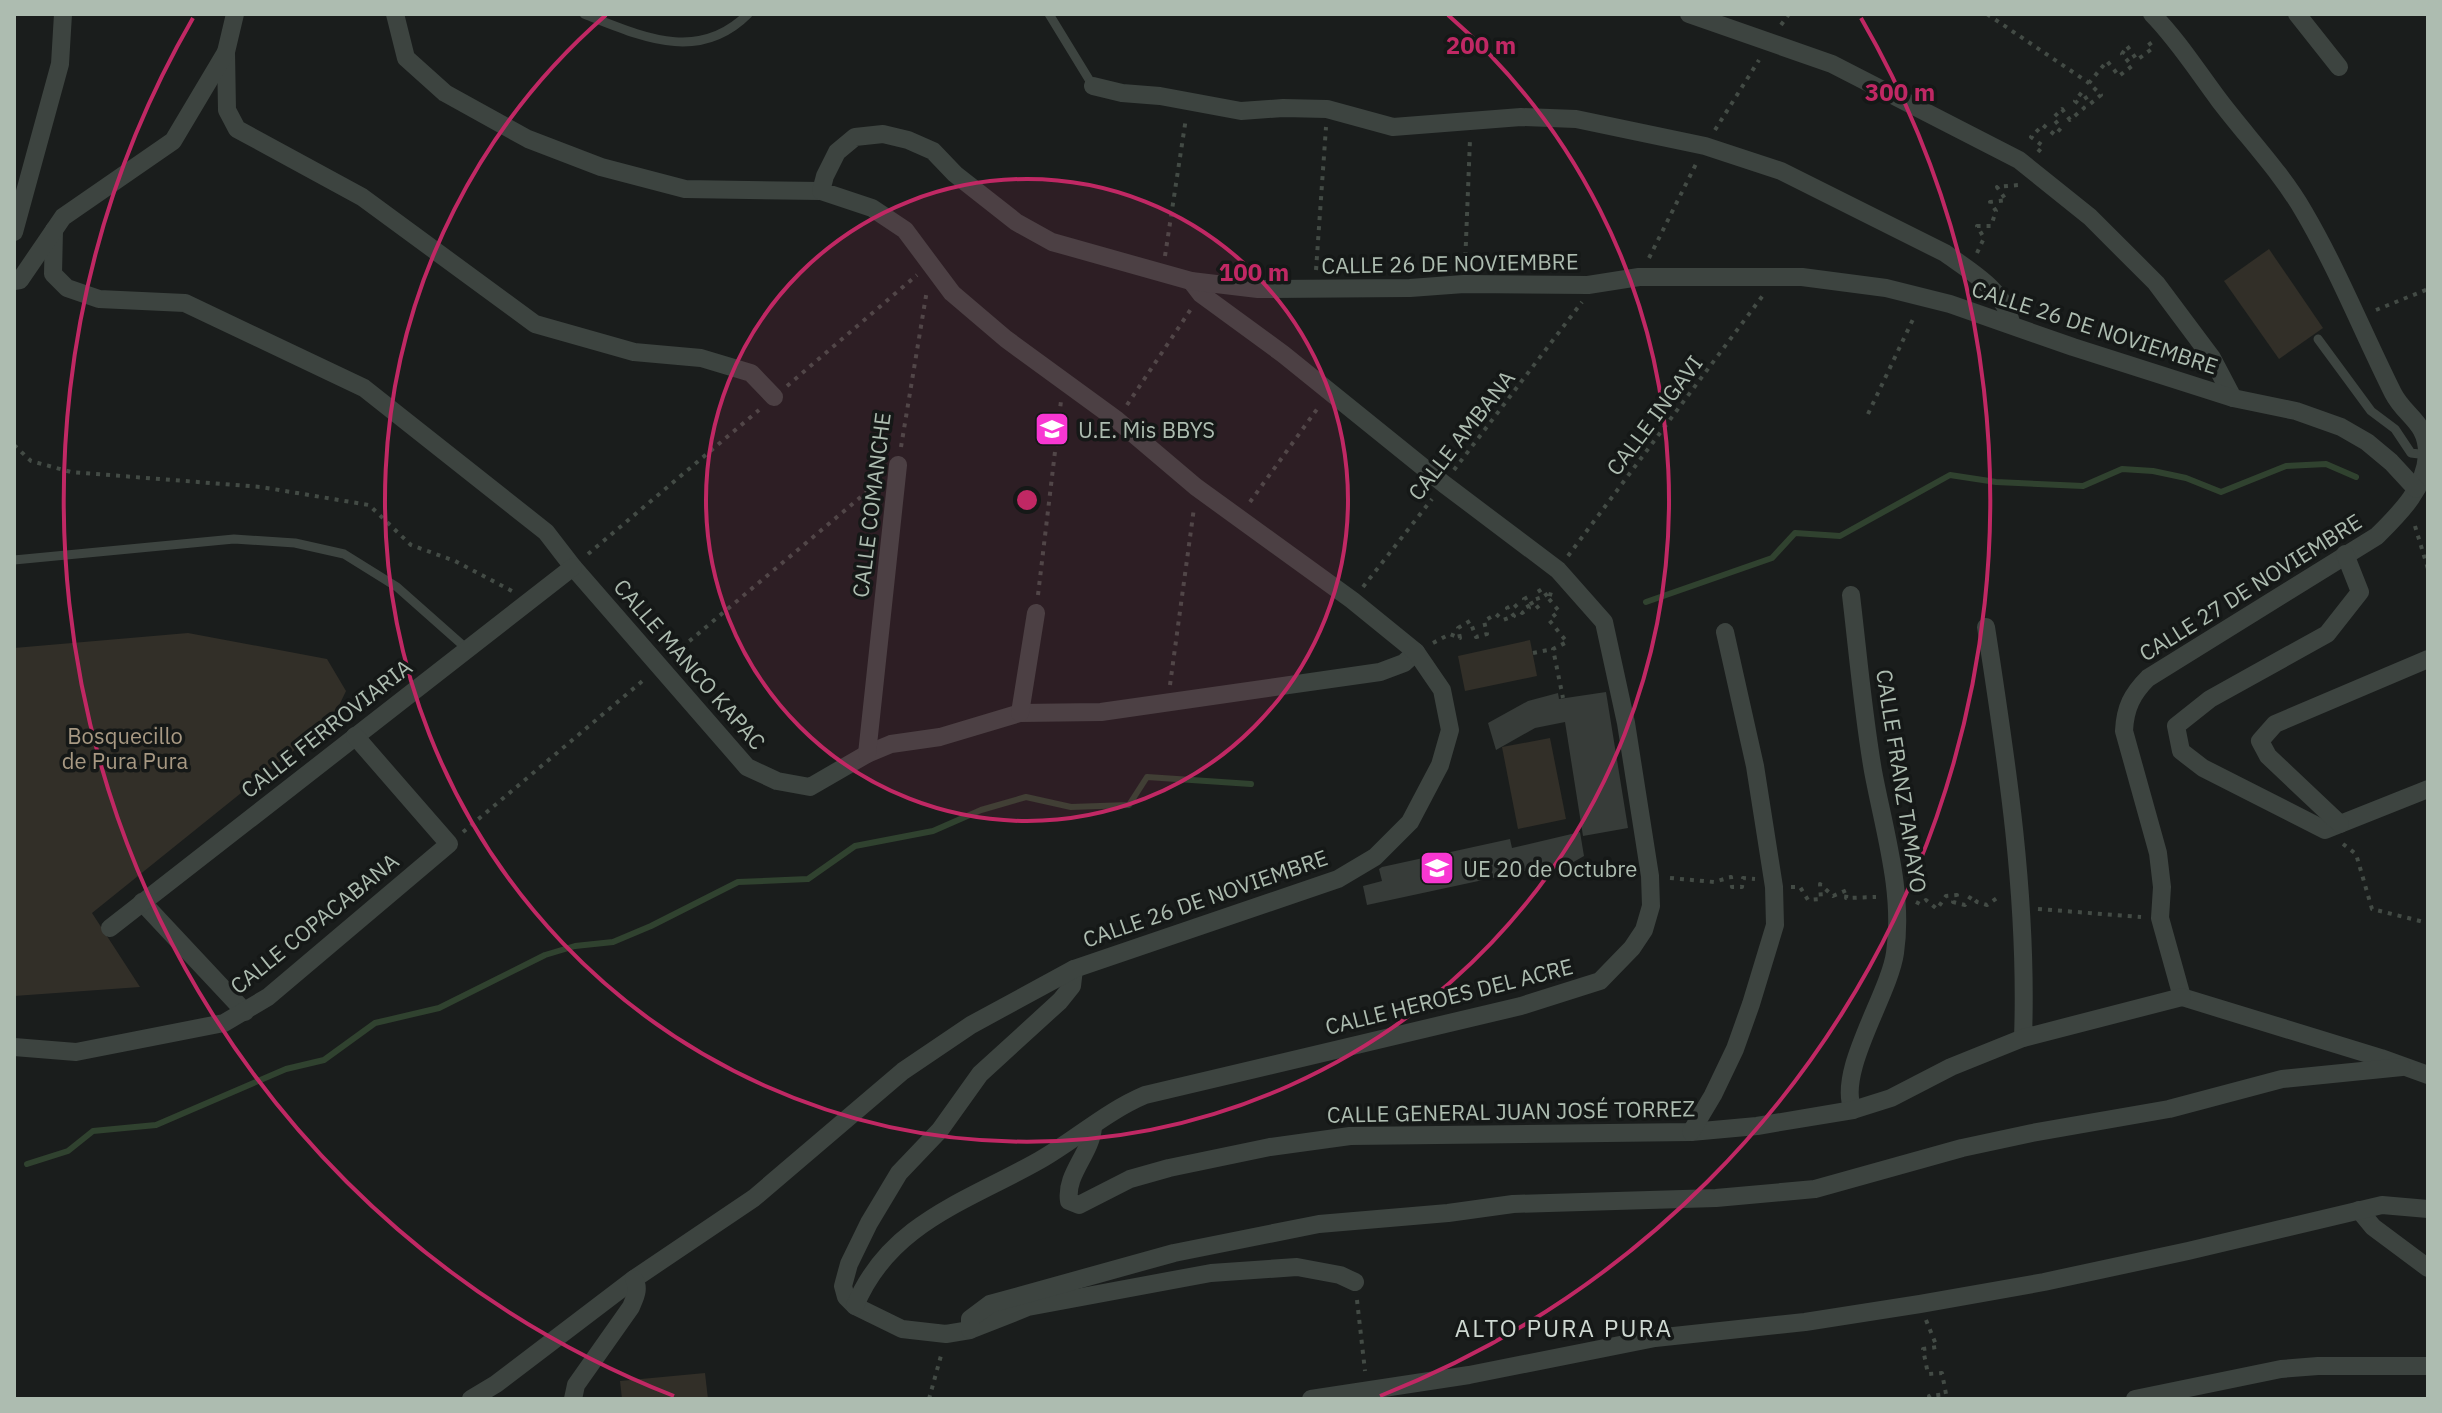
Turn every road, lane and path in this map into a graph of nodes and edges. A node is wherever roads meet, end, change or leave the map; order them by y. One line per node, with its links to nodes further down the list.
1 (63, 14): 23 (street)
2 (235, 14): 12 (street)
3 (395, 14): 21 (street)
4 (584, 14): 5 (lane)
5 (748, 14)
6 (1049, 14): 15 (lane)
7 (1689, 14): 19 (street)
8 (1987, 14): 14 (path)
9 (2152, 14): 11 (street)
10 (2297, 14): 13 (street)
11 (2165, 30): 14 (path); 35 (street)
12 (226, 52): 22 (street); 40 (street)
13 (2339, 67)
14 (2089, 83): 19 (path)
15 (1093, 86): 16 (street)
16 (1188, 101): 17 (street); 26 (path)
17 (1327, 109): 18 (street); 32 (path)
18 (1471, 120): 25 (street); 29 (path)
19 (2027, 166): 41 (street)
20 (2009, 180): 25 (path)
21 (821, 191): 24 (street, CALLE 26 DE NOVIEMBRE); 26 (street, CALLE 26 DE NOVIEMBRE)
22 (54, 230): 28 (street); 53 (street, CALLE MANCO KAPAC)
23 (14, 232)
24 (931, 264): 38 (street, CALLE 26 DE NOVIEMBRE); 40 (path); 46 (path, CALLE COMANCHE)
25 (1969, 270): 36 (street)
26 (1163, 274): 31 (street, CALLE 26 DE NOVIEMBRE)
27 (1769, 277): 30 (street, CALLE 26 DE NOVIEMBRE); 34 (street, CALLE 26 DE NOVIEMBRE); 55 (path, CALLE INGAVI)
28 (14, 281)
29 (1464, 284): 30 (street, CALLE 26 DE NOVIEMBRE); 32 (street, CALLE 26 DE NOVIEMBRE)
30 (1588, 285): 47 (path, CALLE AMBANA)
31 (1196, 287): 32 (street, CALLE 26 DE NOVIEMBRE); 39 (street, CALLE HEROES DEL ACRE); 43 (path)
32 (1315, 289)
33 (2428, 289): 35 (path)
34 (1923, 298): 36 (street, CALLE 26 DE NOVIEMBRE); 42 (path)
35 (2359, 317): 45 (street)
36 (2011, 324): 41 (street, CALLE 26 DE NOVIEMBRE)
37 (2318, 339): 45 (lane)
38 (1063, 383): 43 (street, CALLE 26 DE NOVIEMBRE); 60 (path)
39 (1330, 391): 47 (street, CALLE HEROES DEL ACRE); 50 (path)
40 (774, 397): 53 (path)
41 (2233, 398): 49 (street, CALLE 26 DE NOVIEMBRE)
42 (1868, 414)
43 (1117, 420): 48 (street, CALLE 26 DE NOVIEMBRE)
44 (14, 445): 58 (path)
45 (2427, 455): 49 (street, CALLE 27 DE NOVIEMBRE)
46 (898, 465): 72 (street, CALLE COMANCHE)
47 (1444, 484): 55 (street, CALLE HEROES DEL ACRE); 59 (path, CALLE AMBANA)
48 (1196, 487): 50 (street, CALLE 26 DE NOVIEMBRE); 69 (path)
49 (2412, 497): 51 (street, CALLE 27 DE NOVIEMBRE); 54 (path)
50 (1239, 516): 59 (street, CALLE 26 DE NOVIEMBRE)
51 (2345, 554): 74 (street); 79 (street, CALLE 27 DE NOVIEMBRE)
52 (14, 560): 63 (lane)
53 (573, 567): 58 (street, CALLE FERROVIARIA); 72 (street, CALLE MANCO KAPAC)
54 (2428, 569)
55 (1558, 570): 57 (path, CALLE INGAVI); 86 (street, CALLE HEROES DEL ACRE)
56 (1851, 595): 85 (street, CALLE FRANZ TAMAYO)
57 (1549, 599): 64 (path); 65 (path)
58 (530, 600): 63 (street, CALLE FERROVIARIA)
59 (1352, 600): 65 (street, CALLE 26 DE NOVIEMBRE)
60 (1036, 613): 70 (street)
61 (1986, 627): 81 (street)
62 (1725, 632): 87 (street)
63 (467, 649): 71 (street, CALLE FERROVIARIA)
64 (1553, 649): 66 (path); 68 (path)
65 (1416, 652): 69 (street, CALLE MANCO KAPAC); 78 (street, CALLE 26 DE NOVIEMBRE)
66 (1533, 653)
67 (2428, 659): 74 (street)
68 (1563, 698)
69 (1168, 704): 70 (street, CALLE MANCO KAPAC)
70 (1020, 713): 72 (street, CALLE MANCO KAPAC)
71 (355, 736): 75 (street, CALLE FERROVIARIA); 80 (street, CALLE COPACABANA)
72 (867, 754)
73 (2428, 789): 74 (street)
74 (2332, 827): 76 (path)
75 (142, 902): 77 (street, CALLE FERROVIARIA); 80 (street)
76 (2428, 923)
77 (110, 928)
78 (1074, 969): 91 (street, CALLE 26 DE NOVIEMBRE); 94 (street)
79 (2182, 997): 81 (street, CALLE GENERAL JUAN JOSÉ TORREZ); 83 (street)
80 (245, 1012): 82 (street, CALLE COPACABANA)
81 (2023, 1038): 85 (street, CALLE GENERAL JUAN JOSÉ TORREZ)
82 (14, 1047)
83 (2402, 1067): 84 (street); 95 (street)
84 (2428, 1075)
85 (1853, 1110): 87 (street, CALLE GENERAL JUAN JOSÉ TORREZ)
86 (1093, 1127): 87 (street, CALLE GENERAL JUAN JOSÉ TORREZ); 94 (street, CALLE HEROES DEL ACRE)
87 (1691, 1132)
88 (2428, 1209): 89 (street)
89 (2359, 1210): 90 (street); 93 (street)
90 (2428, 1268)
91 (634, 1279): 99 (street, CALLE 26 DE NOVIEMBRE); 100 (street)
92 (1355, 1282): 95 (street); 98 (path)
93 (1920, 1304): 98 (street); 103 (path)
94 (855, 1306): 96 (street)
95 (970, 1330): 96 (street)
96 (946, 1334): 101 (path)
97 (2428, 1366): 104 (street)
98 (1367, 1389): 102 (street)
99 (471, 1399)
100 (573, 1399)
101 (929, 1399)
102 (1311, 1399)
103 (1930, 1399)
104 (2135, 1399)

